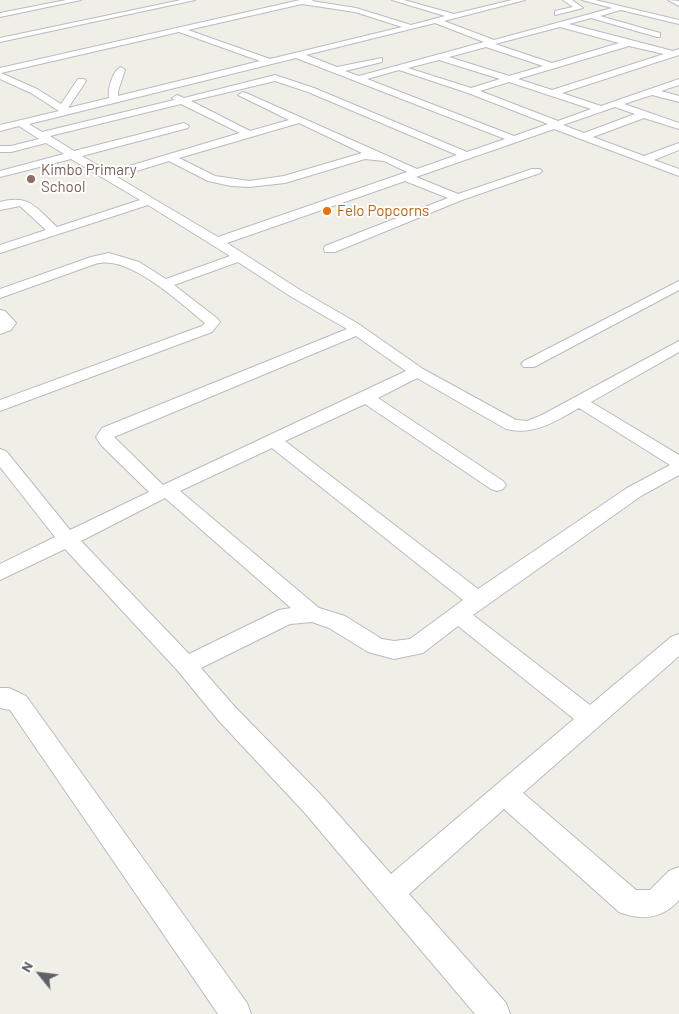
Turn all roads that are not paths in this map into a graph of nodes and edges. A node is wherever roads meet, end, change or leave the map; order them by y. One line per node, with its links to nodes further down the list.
1 (77, 0): 11 (street)
2 (191, 0): 23 (street)
3 (396, 0): 14 (street)
4 (567, 0): 8 (street)
5 (586, 0): 9 (street)
6 (306, 1): 18 (street); 19 (street)
7 (512, 1): 14 (street)
8 (579, 8): 10 (street); 12 (street)
9 (621, 8): 10 (street); 16 (street)
10 (600, 13): 13 (street)
11 (0, 15)
12 (549, 16)
13 (590, 16): 17 (street); 22 (street)
14 (454, 17): 15 (street)
15 (436, 21): 18 (street); 21 (street)
16 (679, 22)
17 (559, 24): 25 (street); 26 (street)
18 (411, 27): 28 (street)
19 (179, 30): 31 (street); 36 (street)
20 (488, 32): 21 (street)
21 (474, 35): 24 (street); 25 (street)
22 (657, 35)
23 (0, 40)
24 (457, 40)
25 (489, 43): 29 (street); 32 (street)
26 (629, 43): 27 (street); 32 (street)
27 (676, 53): 45 (street)
28 (296, 56): 31 (street); 35 (street)
29 (440, 57): 33 (street); 39 (street)
30 (384, 58): 35 (street)
31 (270, 62): 42 (street)
32 (552, 66): 39 (street)
33 (400, 68): 38 (street); 43 (street)
34 (121, 70): 47 (street)
35 (336, 70): 38 (street)
36 (0, 71)
37 (0, 76): 52 (street)
38 (357, 79): 64 (street)
39 (509, 79): 43 (street); 45 (street)
40 (82, 81): 52 (street)
41 (679, 82): 44 (street)
42 (158, 89): 47 (street); 48 (street)
43 (471, 91): 56 (street)
44 (653, 92): 49 (street); 50 (street)
45 (553, 93): 51 (street)
46 (244, 95): 54 (street)
47 (114, 98): 52 (street)
48 (182, 100): 60 (street); 62 (street); 69 (street)
49 (679, 100)
50 (614, 104): 51 (street); 53 (street)
51 (601, 109): 56 (street)
52 (65, 110): 55 (street)
53 (645, 114): 58 (street); 63 (street)
54 (297, 120): 60 (street); 68 (street)
55 (20, 123): 59 (street); 62 (street)
56 (555, 124): 63 (street); 64 (street)
57 (184, 126): 61 (street)
58 (679, 126)
59 (0, 128)
60 (249, 134): 70 (street)
61 (147, 135): 67 (street); 70 (street)
62 (46, 137): 66 (street); 67 (street)
63 (583, 137): 71 (street)
64 (514, 139): 69 (street)
65 (679, 146): 71 (street)
66 (0, 149)
67 (73, 154): 74 (street); 76 (street)
68 (376, 155): 70 (street); 75 (street)
69 (467, 156): 75 (street)
70 (173, 157): 76 (street)
71 (643, 160): 73 (street)
72 (536, 171): 77 (street)
73 (679, 173)
74 (0, 174)
75 (412, 175): 77 (street); 81 (street)
76 (107, 176): 78 (street)
77 (458, 198): 83 (street)
78 (149, 201): 80 (street); 81 (street)
79 (0, 206): 80 (street)
80 (56, 231): 82 (street)
81 (217, 242): 84 (street)
82 (0, 249)
83 (330, 249)
84 (239, 257): 85 (street); 90 (street)
85 (164, 284): 87 (street); 96 (street)
86 (679, 285): 92 (street)
87 (0, 294)
88 (0, 314): 89 (street)
89 (0, 330)
90 (358, 330): 93 (street); 102 (street)
91 (679, 346): 95 (street)
92 (529, 364)
93 (417, 372): 94 (street); 95 (street)
94 (366, 397): 97 (street); 101 (street)
95 (579, 401): 99 (street)
96 (0, 406)
97 (274, 440): 102 (street); 105 (street)
98 (0, 455): 103 (street)
99 (679, 463)
100 (679, 468): 105 (street)
101 (497, 485)
102 (164, 492): 103 (street); 106 (street)
103 (68, 540): 104 (street); 109 (street)
104 (0, 573)
105 (478, 600): 107 (street)
106 (312, 614): 107 (street); 109 (street)
107 (458, 615): 111 (street)
108 (679, 643): 111 (street)
109 (186, 666): 114 (street)
110 (0, 698): 115 (street)
111 (591, 719): 112 (street)
112 (504, 793): 113 (street); 114 (street)
113 (679, 880)
114 (390, 892): 116 (street)
115 (236, 1014)
116 (495, 1014)

